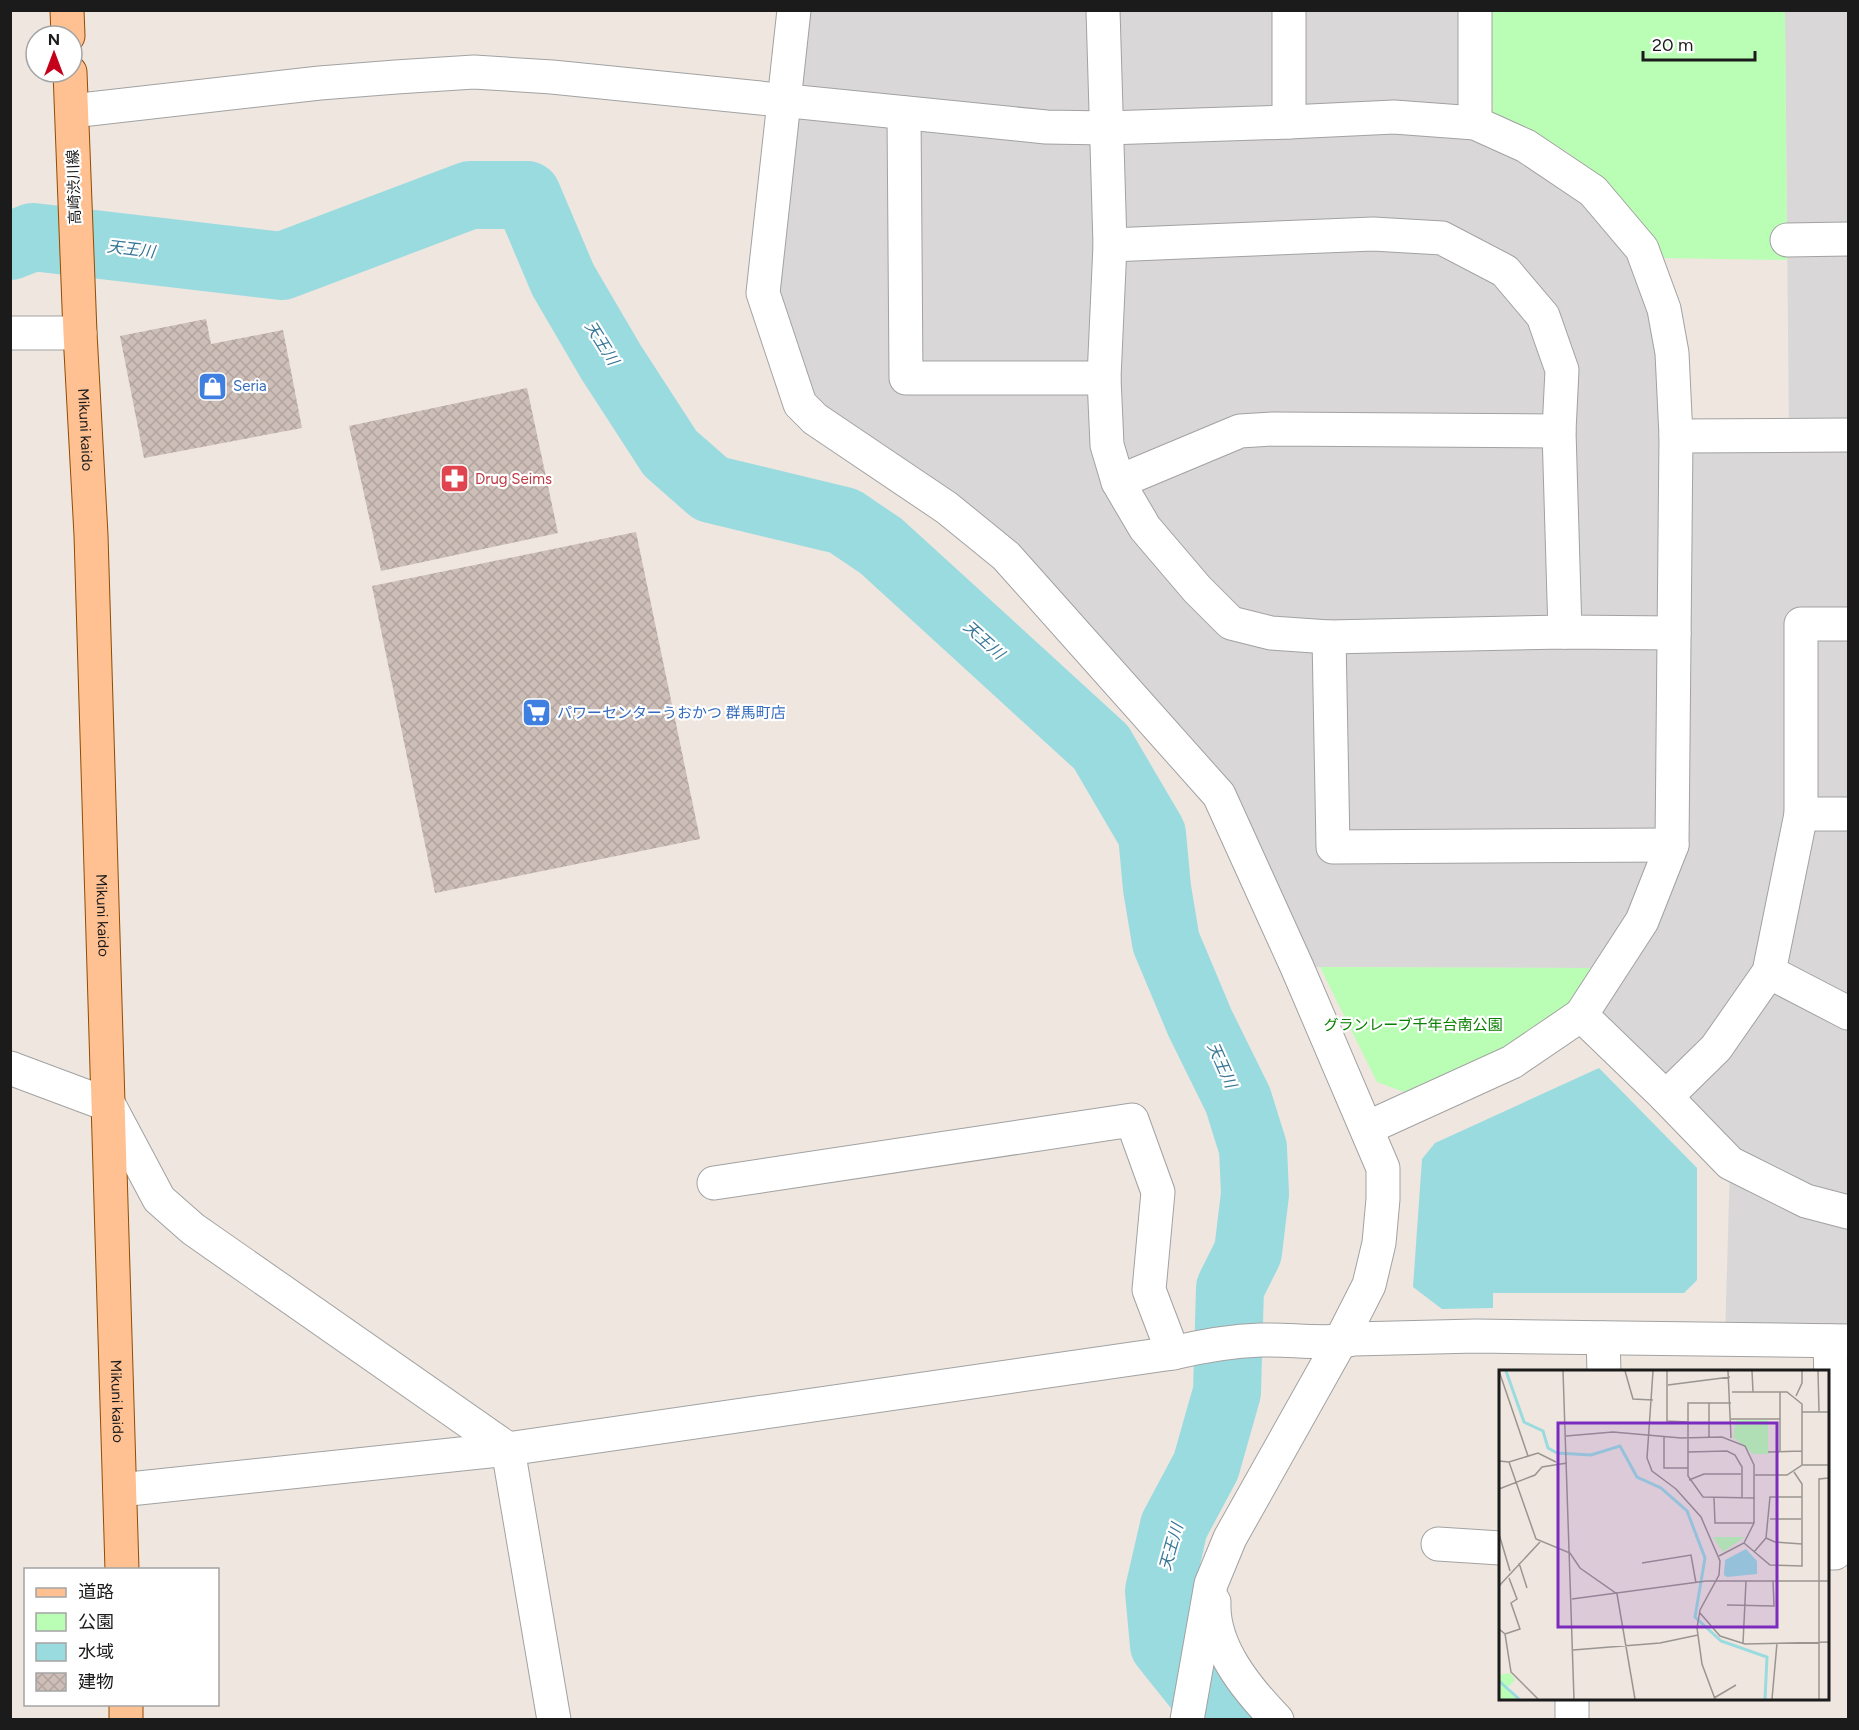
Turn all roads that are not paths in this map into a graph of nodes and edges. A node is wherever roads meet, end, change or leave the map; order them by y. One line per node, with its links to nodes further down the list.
1 (794, 10): 6 (street)
2 (1103, 10): 11 (street)
3 (1289, 10): 9 (street)
4 (1475, 10): 10 (street)
5 (71, 84): 7 (main road)
6 (784, 100): 7 (street); 8 (street); 36 (street)
7 (72, 111): 15 (main road, 高崎渋川線)
8 (904, 114): 11 (street); 18 (street)
9 (1289, 122): 10 (street); 11 (street)
10 (1474, 123): 21 (street)
11 (1107, 128): 14 (street)
12 (1848, 239): 13 (street)
13 (1787, 240)
14 (1110, 245): 18 (street); 19 (street)
15 (78, 262): 17 (main road, Mikuni kaido)
16 (10, 333): 17 (street)
17 (80, 333): 35 (main road, Mikuni kaido)
18 (1104, 378): 22 (street)
19 (1560, 431): 22 (street); 24 (street)
20 (1848, 435): 21 (street)
21 (1676, 436): 25 (street)
22 (1118, 482): 26 (street)
23 (1848, 624): 27 (street)
24 (1565, 632): 25 (street); 26 (street)
25 (1674, 633): 29 (street)
26 (1329, 636): 29 (street)
27 (1801, 814): 28 (street); 30 (street)
28 (1848, 814)
29 (1672, 845): 32 (street)
30 (1769, 972): 31 (street); 34 (street)
31 (1848, 1013)
32 (1581, 1015): 34 (street); 36 (street)
33 (10, 1068): 35 (street)
34 (1666, 1097): 38 (street)
35 (109, 1105): 44 (street); 45 (main road, Mikuni kaido)
36 (1367, 1128): 41 (street)
37 (714, 1183): 42 (street)
38 (1848, 1212)
39 (1603, 1338): 40 (street); 41 (street); 43 (street)
40 (1839, 1341): 48 (street)
41 (1340, 1342): 42 (street); 50 (street)
42 (1188, 1350): 44 (street)
43 (1604, 1370)
44 (508, 1449): 45 (street); 52 (street)
45 (120, 1490): 49 (main road, Mikuni kaido)
46 (1438, 1545): 47 (street)
47 (1499, 1548)
48 (1829, 1553)
49 (122, 1568)
50 (1215, 1573): 53 (street); 54 (street)
51 (1572, 1700): 55 (street)
52 (554, 1719)
53 (1187, 1719)
54 (1277, 1719)
55 (1572, 1719)

